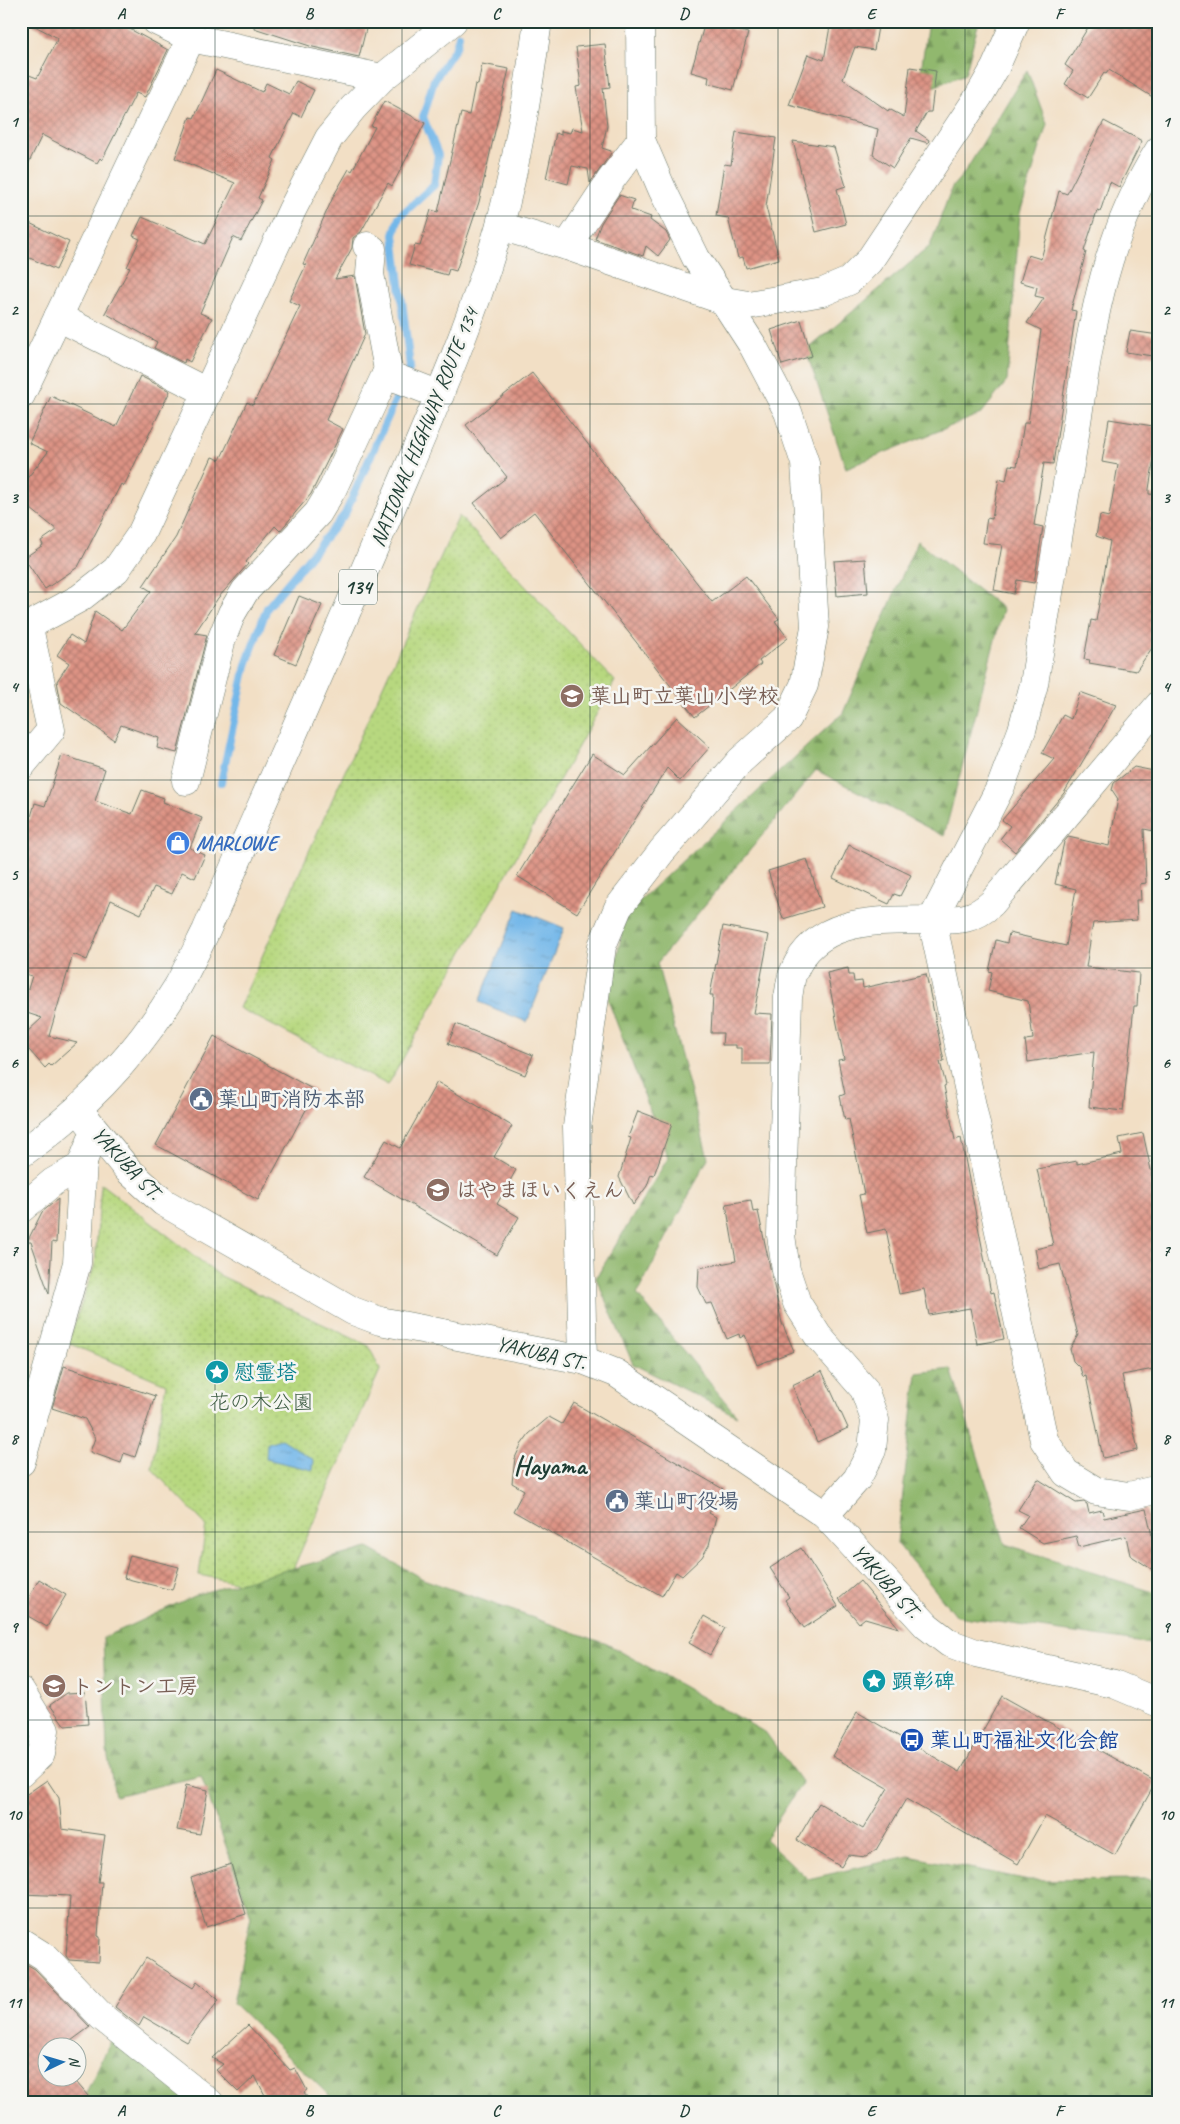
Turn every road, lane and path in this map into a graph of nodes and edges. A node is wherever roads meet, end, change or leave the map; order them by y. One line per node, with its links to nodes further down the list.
1 (156, 21): 6 (main road)
2 (453, 21): 7 (main road)
3 (538, 21): 10 (main road, NATIONAL HIGHWAY ROUTE 134 / 134)
4 (640, 21): 8 (main road)
5 (1016, 21): 13 (main road)
6 (191, 38): 7 (main road); 14 (main road)
7 (382, 78): 17 (main road)
8 (641, 140): 12 (main road); 13 (main road)
9 (1159, 150): 23 (main road)
10 (500, 226): 12 (main road); 16 (main road, NATIONAL HIGHWAY ROUTE 134 / 134)
11 (366, 246): 15 (main road)
12 (567, 246): 13 (main road)
13 (725, 301): 29 (main road)
14 (58, 317): 17 (main road); 18 (main road)
15 (389, 375): 16 (main road); 22 (main road)
16 (429, 391): 24 (main road, NATIONAL HIGHWAY ROUTE 134 / 134)
17 (207, 392): 19 (main road)
18 (21, 395)
19 (25, 629): 21 (main road)
20 (1159, 705): 23 (main road)
21 (21, 766)
22 (186, 781)
23 (932, 920): 31 (main road); 32 (main road)
24 (78, 1109): 25 (main road, YAKUBA ST.); 26 (main road, NATIONAL HIGHWAY ROUTE 134 / 134)
25 (95, 1131): 27 (main road); 29 (main road, YAKUBA ST.)
26 (21, 1154)
27 (83, 1165): 28 (main road); 30 (main road)
28 (21, 1210)
29 (584, 1360): 32 (main road, YAKUBA ST.)
30 (21, 1462)
31 (1159, 1489)
32 (825, 1515): 34 (main road, YAKUBA ST.)
33 (21, 1691): 35 (main road)
34 (1159, 1703)
35 (21, 1773)
36 (21, 1942): 37 (main road)
37 (210, 2103)

